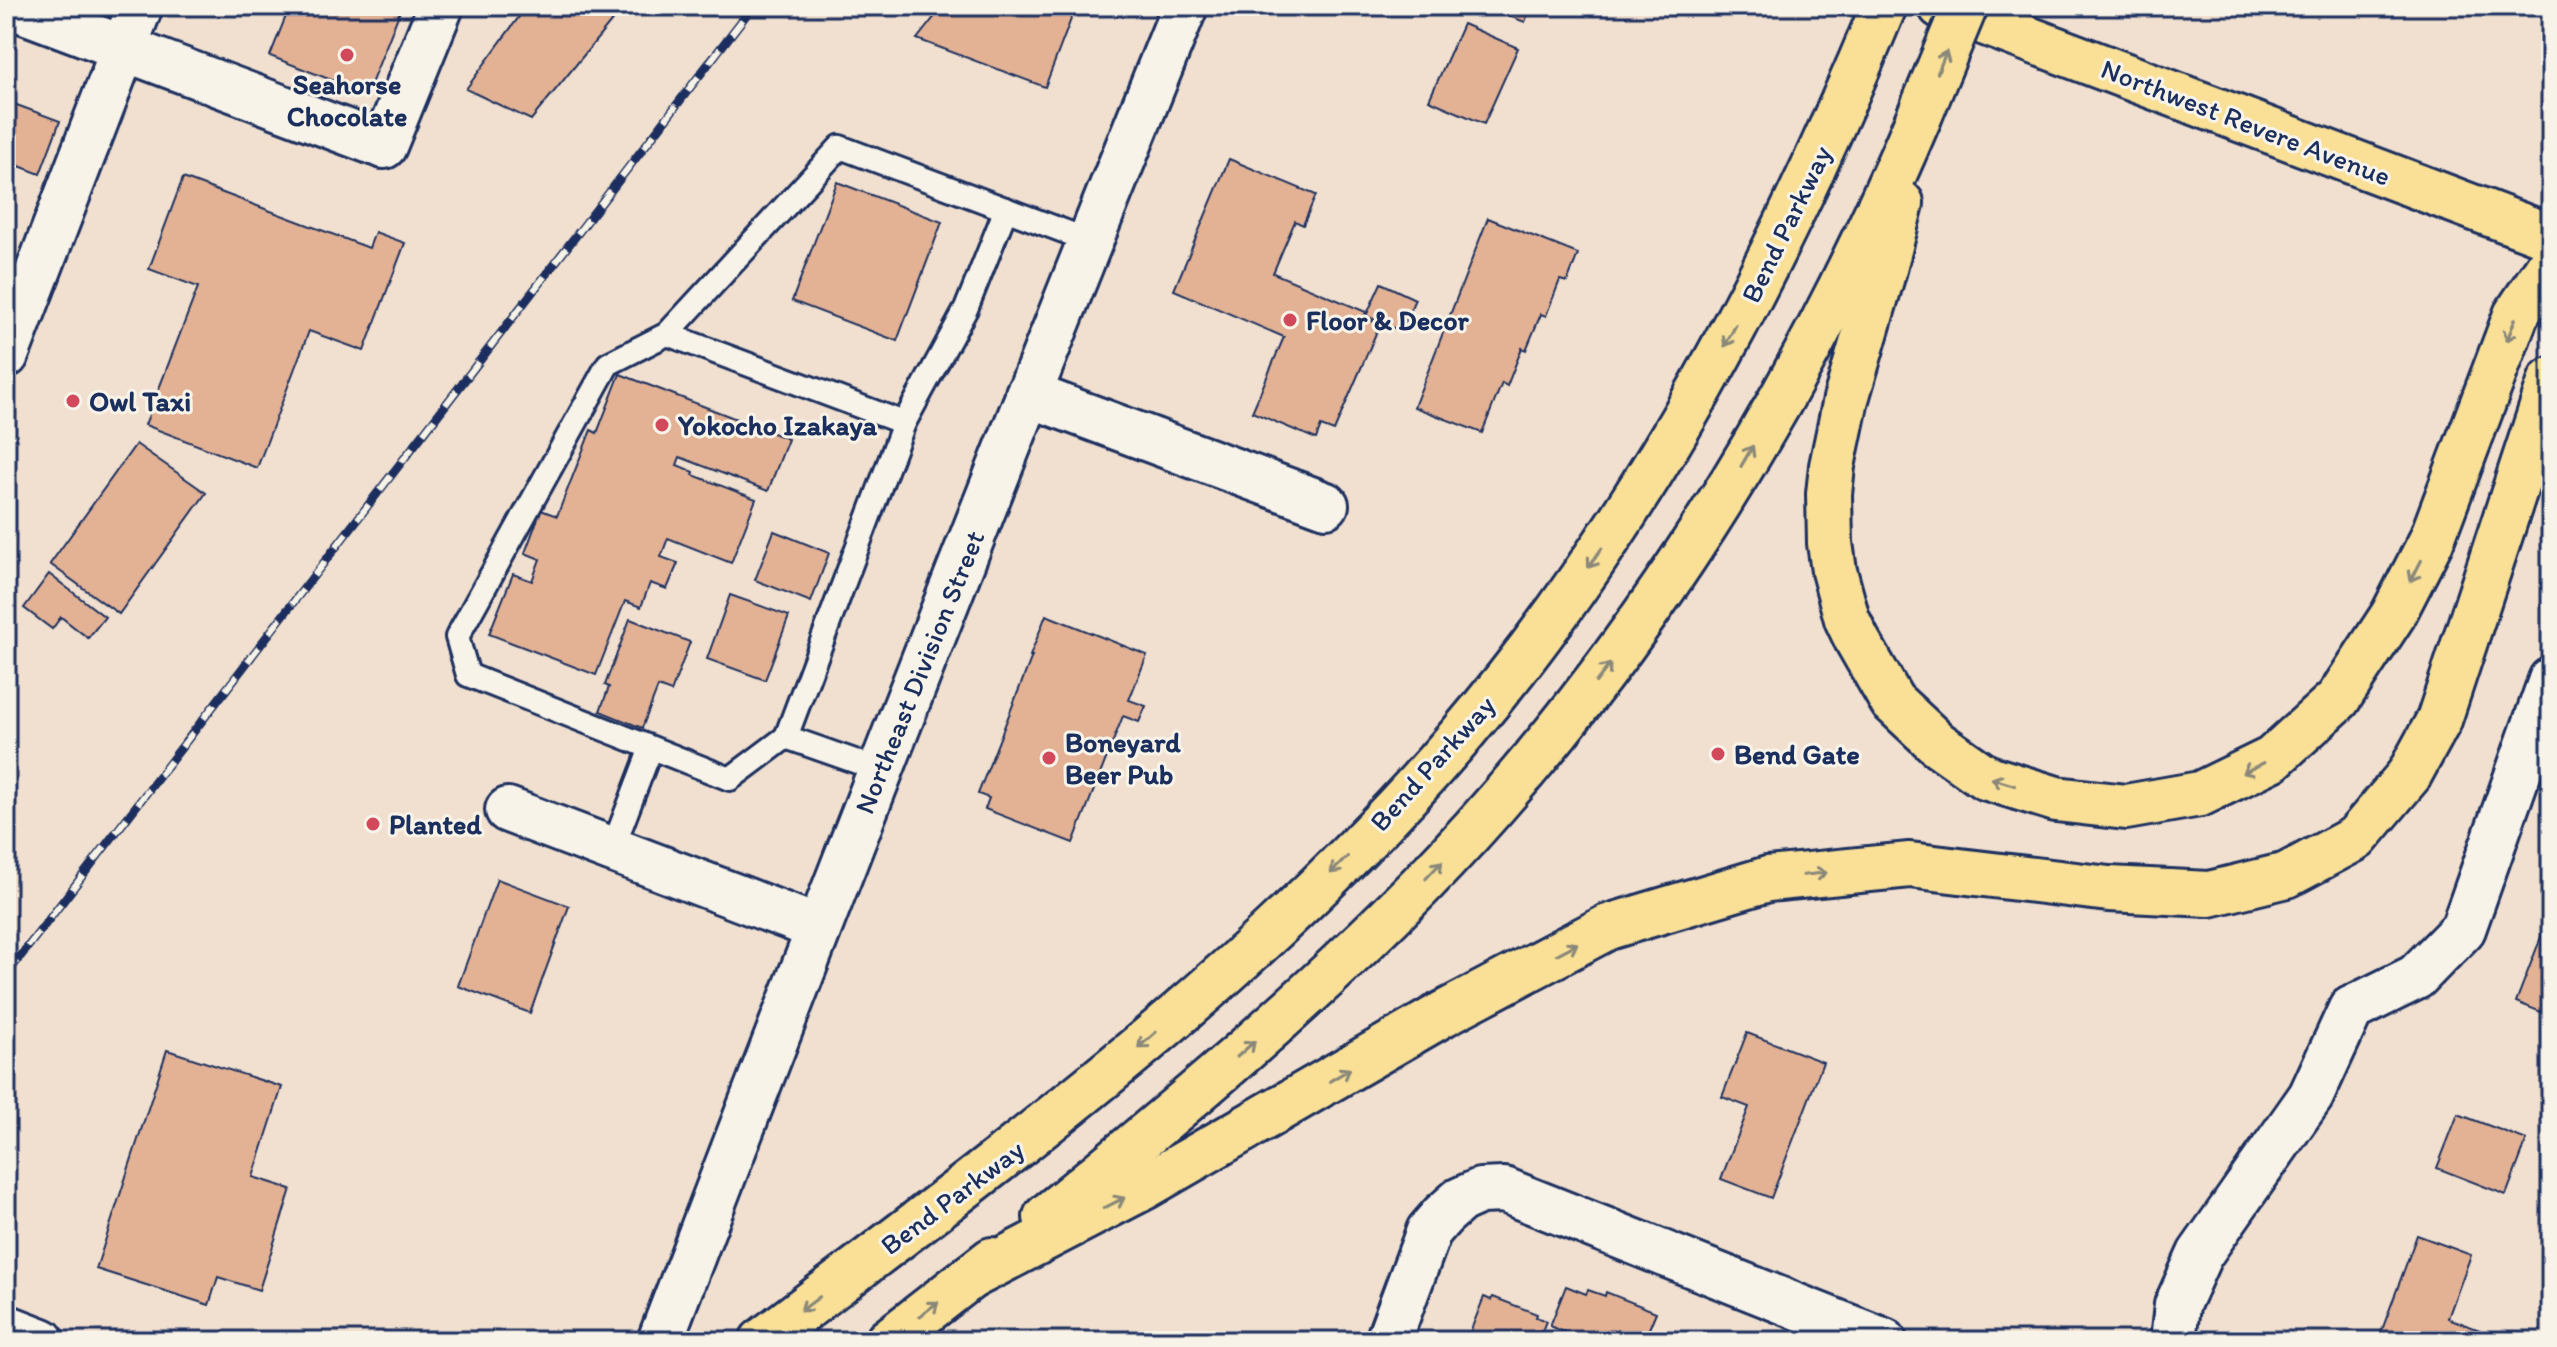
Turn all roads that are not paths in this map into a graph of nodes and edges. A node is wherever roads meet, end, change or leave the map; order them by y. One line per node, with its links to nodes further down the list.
1 (11, 6): 8 (street)
2 (140, 6): 8 (street)
3 (441, 6): 8 (street)
4 (1185, 6): 12 (street, Northeast Division Street)
5 (1884, 6): 32 (main road, Bend Parkway, one-way to 32)
6 (1941, 6): 11 (main road, Northwest Revere Avenue)
7 (1965, 6): 9 (main road, one-way to 7, bridge)
8 (123, 48): 15 (street)
9 (1916, 124): 13 (main road, one-way to 9); 27 (main road, one-way to 9)
10 (1006, 209): 12 (lane); 14 (lane); 18 (lane)
11 (2551, 237)
12 (1090, 241): 17 (street, Northeast Division Street)
13 (2551, 263)
14 (667, 334): 18 (lane); 22 (lane)
15 (6, 355)
16 (2551, 380): 27 (main road, one-way to 16)
17 (1028, 394): 19 (street); 23 (street, Northeast Division Street)
18 (904, 423): 21 (lane)
19 (1326, 505)
20 (2551, 680): 36 (street)
21 (786, 737): 22 (lane); 23 (lane)
22 (651, 748): 25 (lane)
23 (880, 770): 26 (street, Northeast Division Street)
24 (508, 810): 25 (street)
25 (612, 850): 26 (street)
26 (818, 928): 31 (street, Northeast Division Street)
27 (970, 1277): 33 (main road, one-way to 27)
28 (1803, 1326): 34 (street); 35 (street)
29 (6, 1327): 30 (street)
30 (42, 1341)
31 (660, 1341)
32 (762, 1341)
33 (888, 1341)
34 (1388, 1341)
35 (1884, 1341)
36 (2173, 1341)

